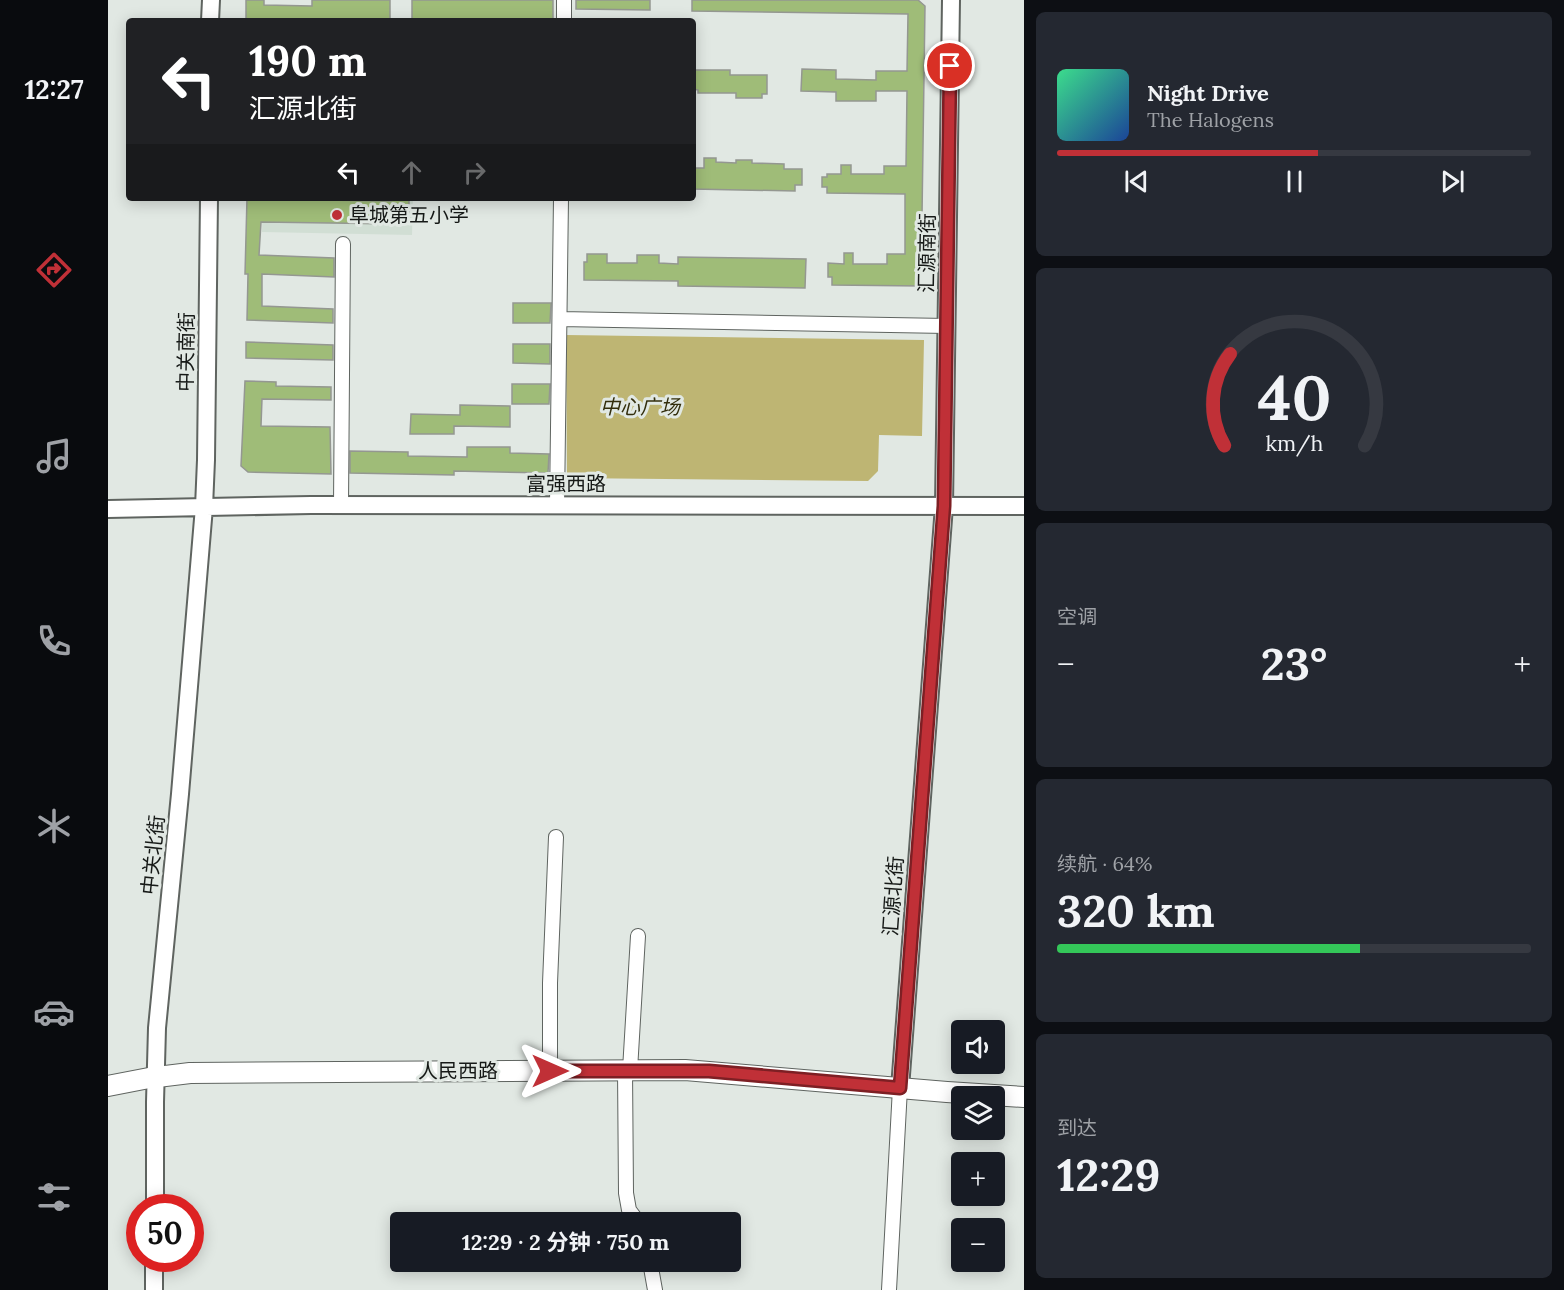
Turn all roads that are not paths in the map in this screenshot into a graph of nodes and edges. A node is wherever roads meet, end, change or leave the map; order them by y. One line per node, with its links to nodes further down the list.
1 (211, 0): 4 (street)
2 (564, 0): 5 (street)
3 (951, 0): 10 (street, 汇源南街)
4 (210, 18)
5 (564, 18)
6 (209, 201): 15 (street, 中关南街)
7 (561, 201): 9 (street)
8 (343, 244): 11 (street)
9 (560, 319): 10 (street); 12 (street)
10 (947, 326): 13 (street, 汇源南街)
11 (341, 505): 12 (street, 富强西路); 15 (street, 富强西路)
12 (557, 505): 13 (street, 富强西路)
13 (944, 506): 14 (street, 富强西路); 23 (street, 汇源北街)
14 (1024, 506)
15 (204, 507): 16 (street, 富强西路); 21 (street, 中关北街)
16 (108, 509)
17 (556, 837): 20 (street)
18 (638, 936): 19 (street)
19 (627, 1070): 20 (main road, 人民西路); 23 (main road, 人民西路); 26 (street)
20 (550, 1071): 21 (main road, 人民西路)
21 (156, 1077): 22 (main road, 人民西路); 25 (street, 中关北街)
22 (108, 1086)
23 (900, 1088): 24 (main road, 人民西路); 31 (street, 汇源北街)
24 (1024, 1096)
25 (155, 1194)
26 (630, 1212)
27 (154, 1272): 29 (street)
28 (652, 1272): 30 (street)
29 (154, 1290)
30 (656, 1290)
31 (889, 1290)

